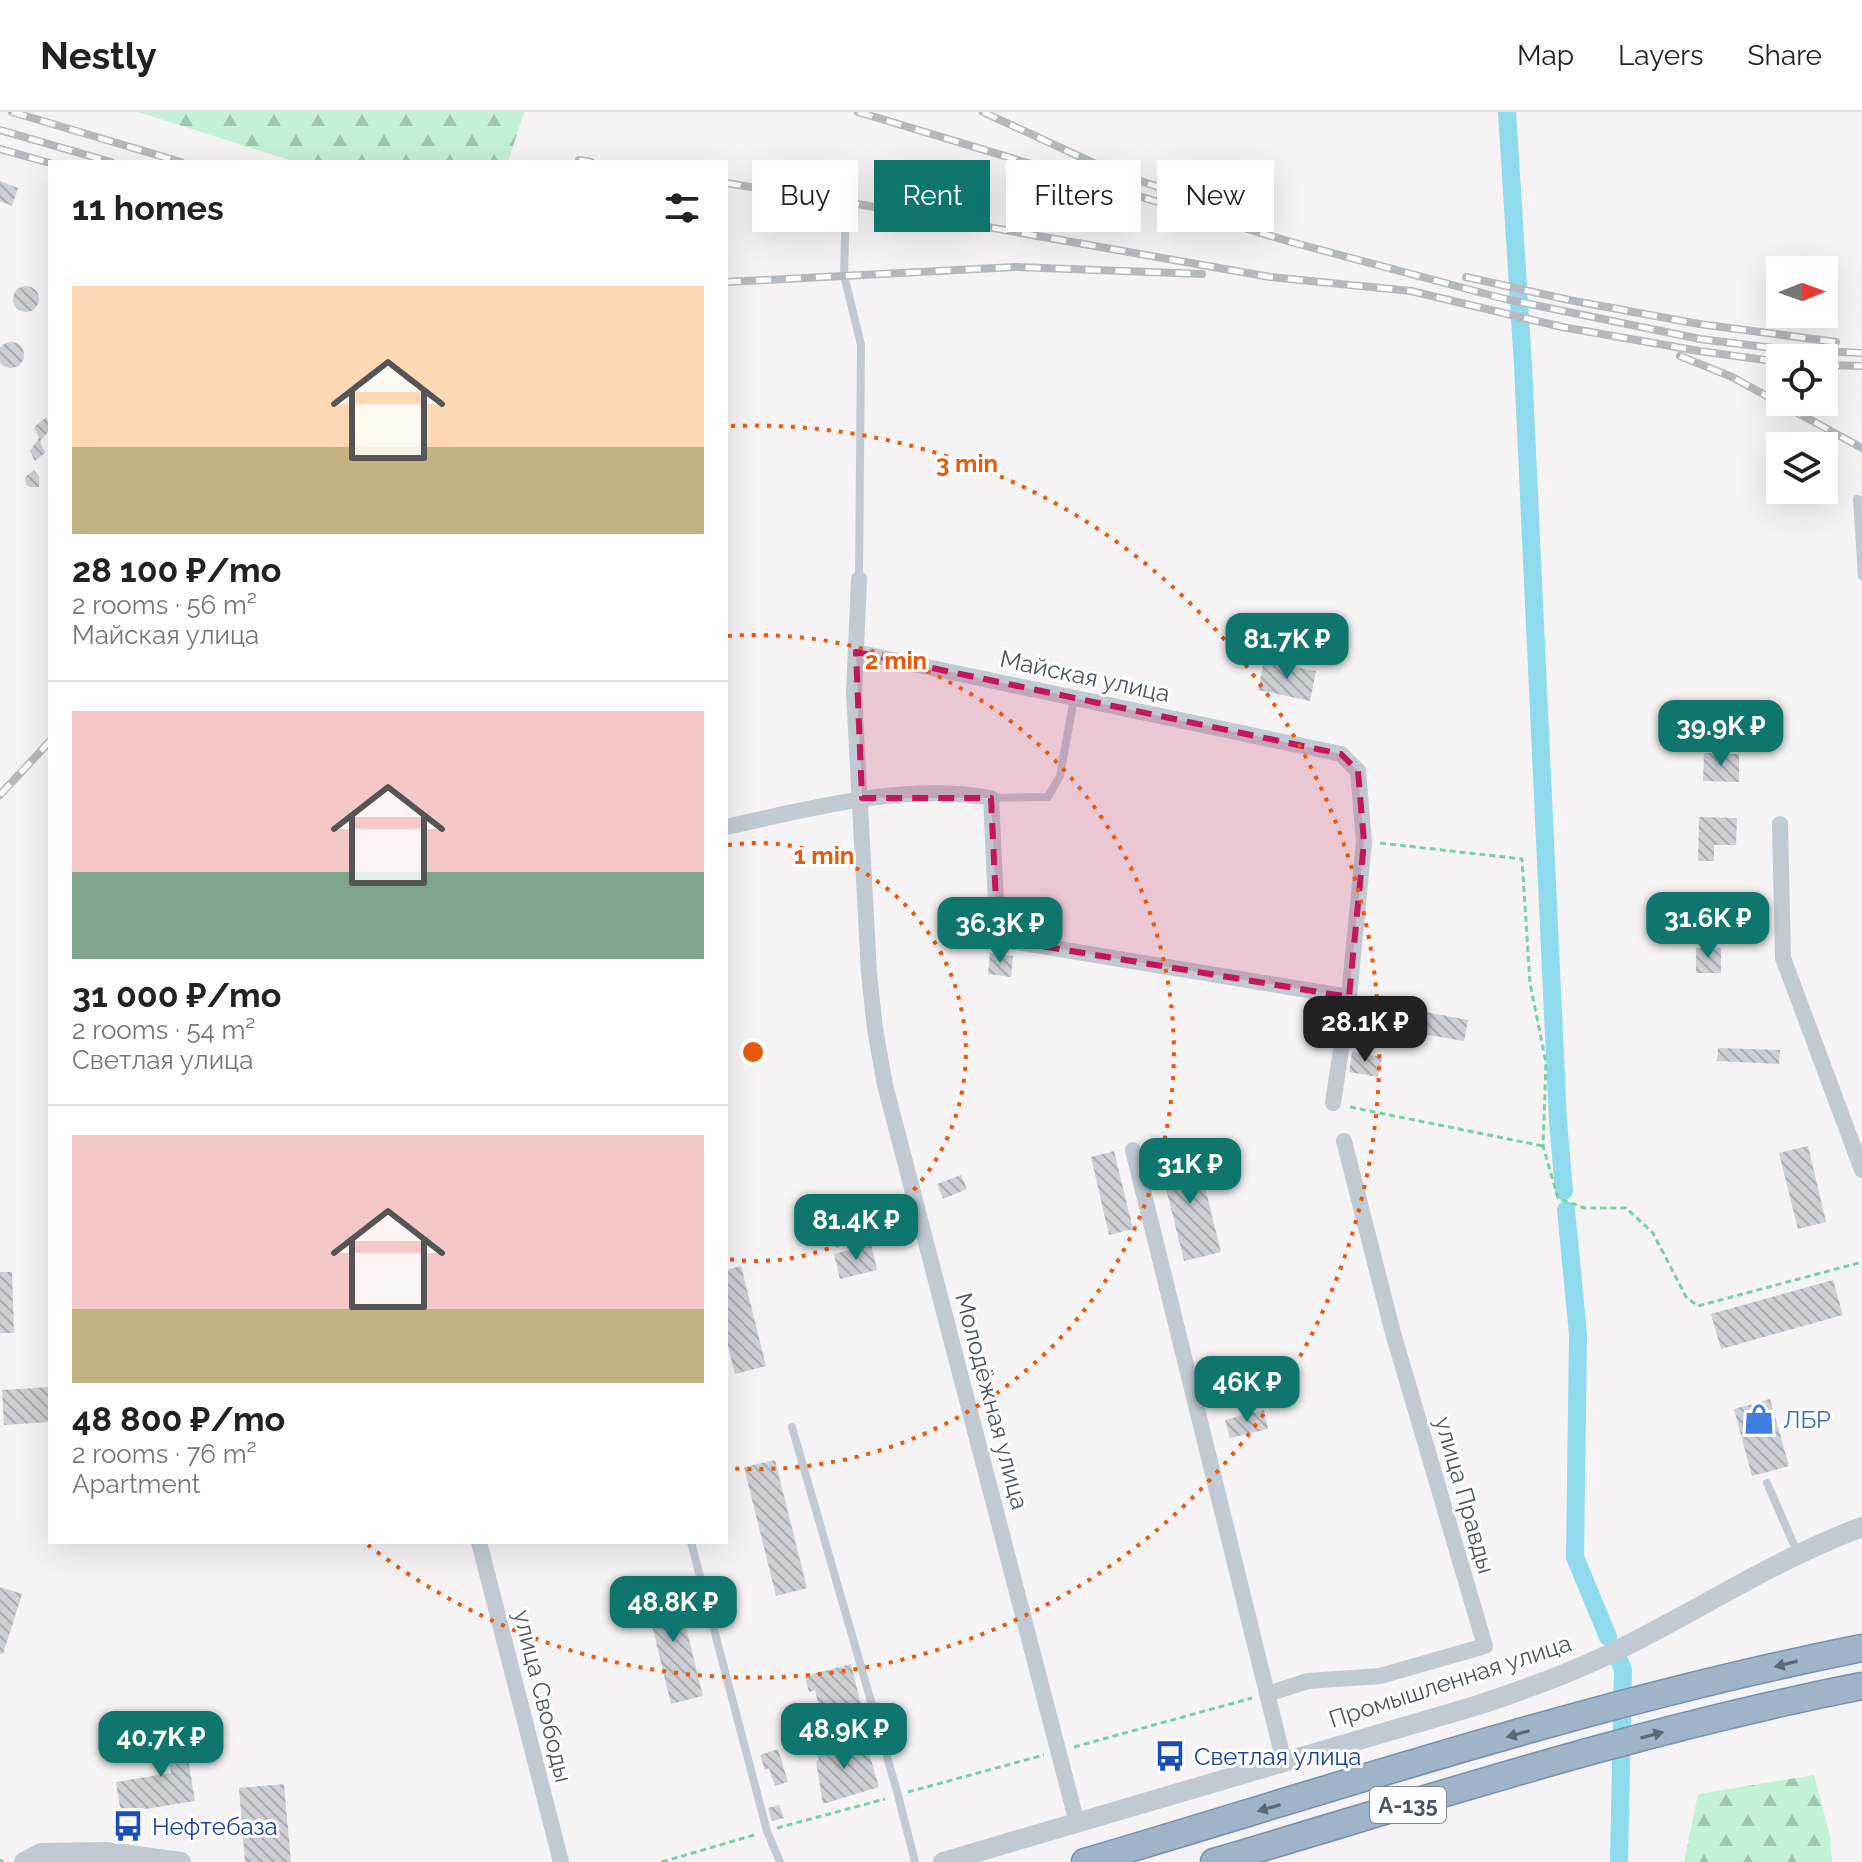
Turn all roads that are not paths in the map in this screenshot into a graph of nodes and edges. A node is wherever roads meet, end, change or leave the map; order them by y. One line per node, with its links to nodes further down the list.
1 (845, 232): 4 (lane)
2 (1862, 501): 3 (lane)
3 (1862, 576)
4 (859, 579): 5 (street, Молодёжная улица)
5 (856, 652): 6 (street, Майская улица); 7 (street, Молодёжная улица)
6 (1074, 698): 8 (lane); 11 (street, Майская улица)
7 (862, 798): 8 (street); 10 (street); 26 (street, Молодёжная улица)
8 (991, 798): 11 (street)
9 (1780, 824): 15 (street)
10 (728, 827)
11 (1349, 997): 12 (street, Майская улица)
12 (1333, 1103)
13 (1344, 1141): 24 (street, улица Правды)
14 (1133, 1150): 24 (street)
15 (1862, 1170)
16 (792, 1427): 31 (lane)
17 (1767, 1483): 21 (lane)
18 (1862, 1527): 21 (street, Промышленная улица)
19 (480, 1544): 29 (street, улица Свободы)
20 (692, 1544): 30 (lane)
21 (1798, 1555): 25 (street, Промышленная улица)
22 (1862, 1648): 33 (highway, А-135, one-way to 33)
23 (1862, 1686): 34 (highway, А-135, one-way to 23)
24 (1267, 1694): 25 (street)
25 (1284, 1762): 26 (street, Промышленная улица)
26 (1077, 1823): 32 (street, Промышленная улица)
27 (24, 1862): 28 (street)
28 (181, 1862)
29 (561, 1862)
30 (780, 1862)
31 (915, 1862)
32 (943, 1862)
33 (1085, 1862)
34 (1214, 1862)

